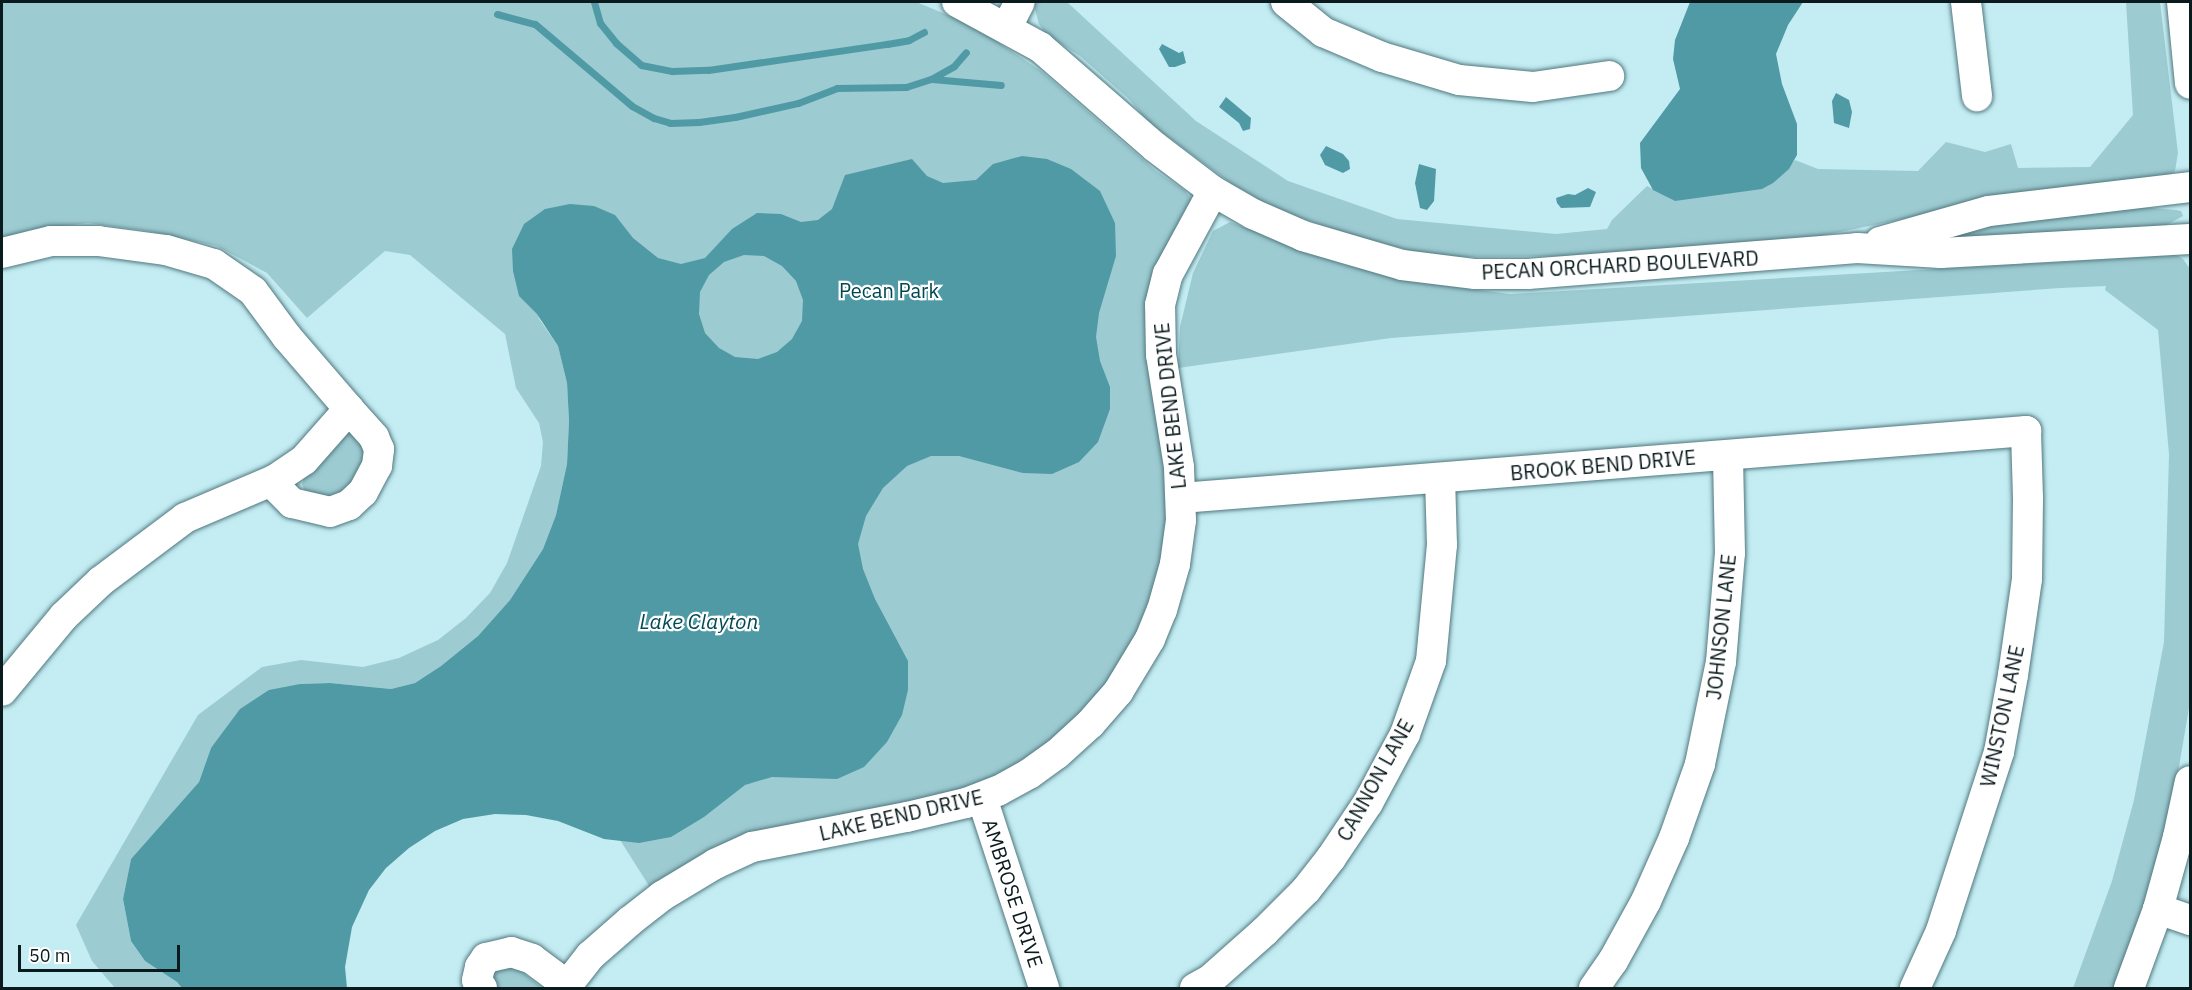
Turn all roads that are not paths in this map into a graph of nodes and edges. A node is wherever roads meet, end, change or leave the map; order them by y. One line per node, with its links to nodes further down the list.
1 (1286, 2): 6 (street)
2 (1966, 2): 8 (street)
3 (2182, 2): 7 (street)
4 (967, 4): 5 (street, PECAN ORCHARD BOULEVARD)
5 (1014, 14): 10 (street, PECAN ORCHARD BOULEVARD)
6 (1609, 76)
7 (2190, 84)
8 (1977, 96)
9 (2190, 187): 12 (street, PECAN ORCHARD BOULEVARD)
10 (1213, 191): 12 (street, PECAN ORCHARD BOULEVARD); 19 (street, LAKE BEND DRIVE)
11 (2190, 239): 12 (street, PECAN ORCHARD BOULEVARD)
12 (1857, 248)
13 (2, 253): 14 (street)
14 (349, 409): 18 (street); 18 (street)
15 (2025, 431): 16 (street, BROOK BEND DRIVE); 30 (street, WINSTON LANE)
16 (1728, 455): 17 (street, BROOK BEND DRIVE); 29 (street, JOHNSON LANE)
17 (1440, 478): 19 (street, BROOK BEND DRIVE); 28 (street, CANNON LANE)
18 (274, 480): 20 (street)
19 (1180, 498): 22 (street, LAKE BEND DRIVE)
20 (2, 691)
21 (2190, 780): 23 (street)
22 (982, 798): 25 (street, LAKE BEND DRIVE); 27 (street, AMBROSE DRIVE)
23 (2158, 909): 24 (street); 31 (street)
24 (2190, 920)
25 (566, 987): 26 (street)
26 (482, 988)
27 (1044, 988)
28 (1195, 988)
29 (1594, 988)
30 (1916, 988)
31 (2129, 988)

